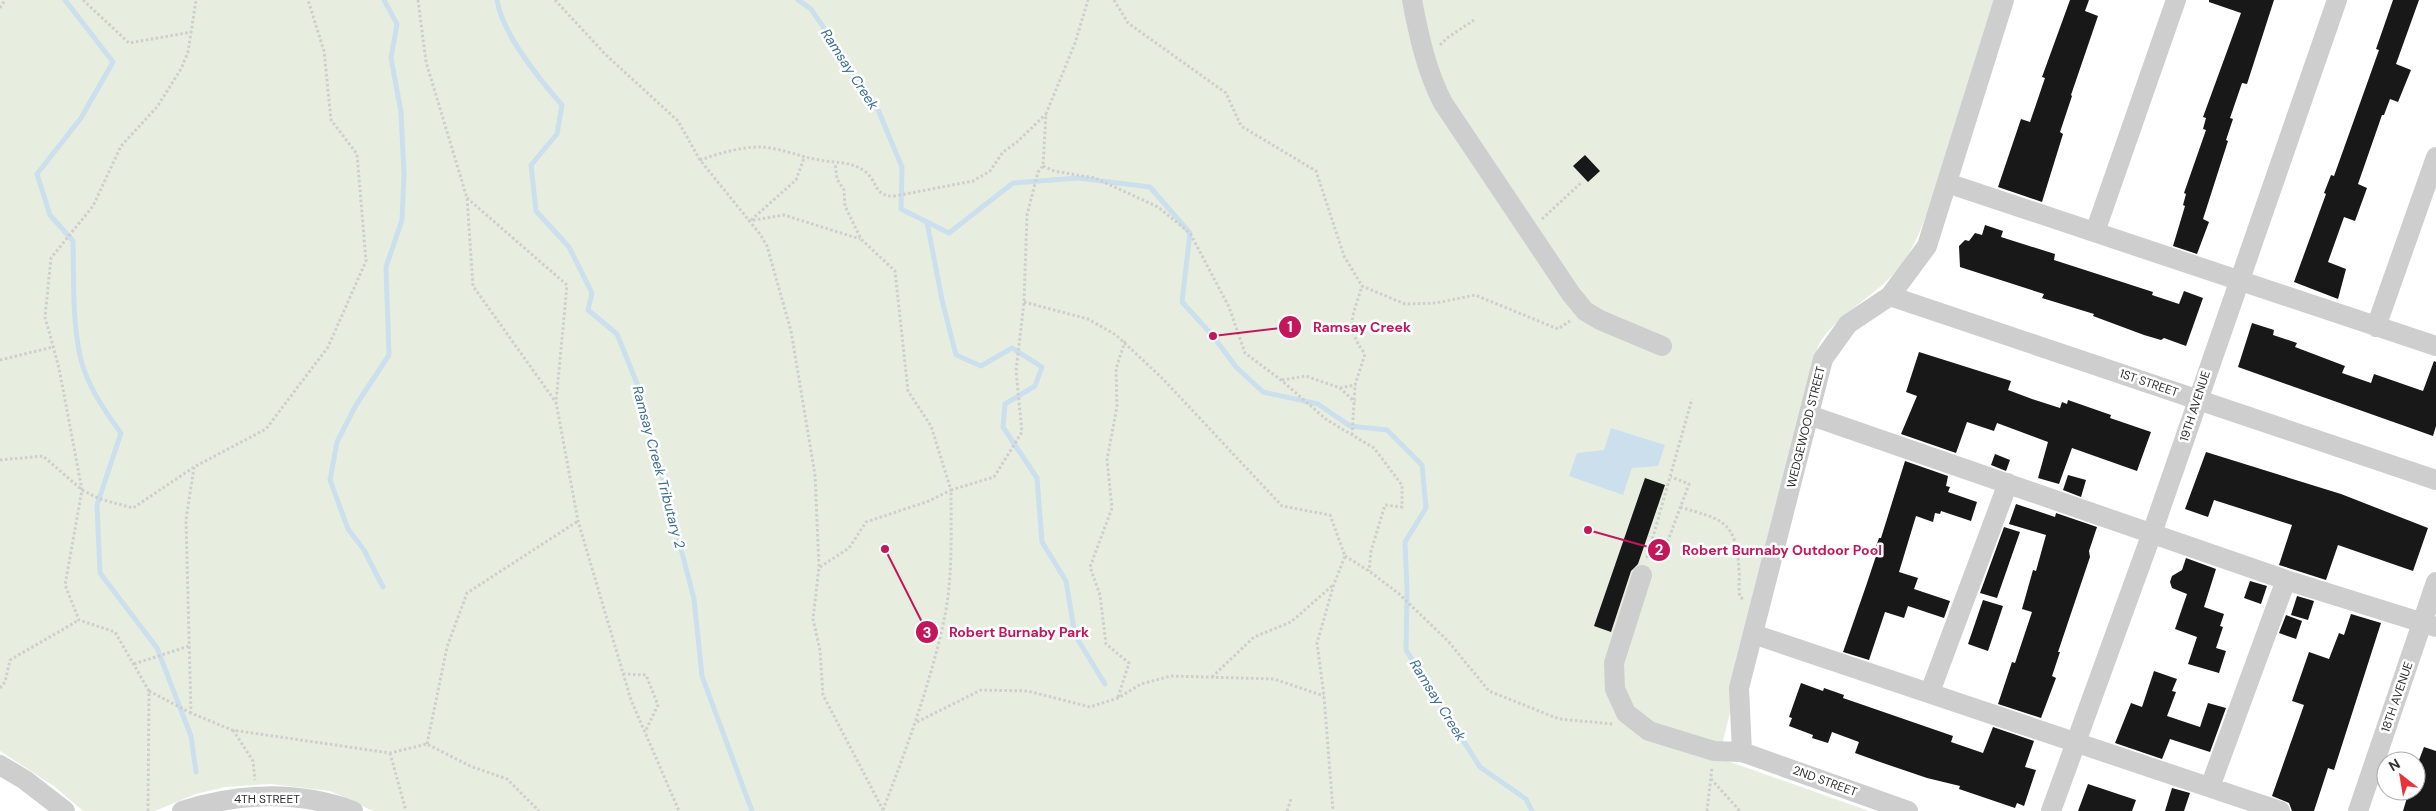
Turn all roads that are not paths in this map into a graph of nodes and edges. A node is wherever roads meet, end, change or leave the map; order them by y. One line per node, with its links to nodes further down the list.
1 (1412, 0): 11 (street)
2 (2004, 0): 6 (street, WEDGEWOOD STREET)
3 (2176, 0): 7 (street)
4 (2338, 0): 8 (street, 19TH AVENUE)
5 (2436, 157): 10 (street)
6 (1947, 183): 7 (street); 9 (street, WEDGEWOOD STREET)
7 (2095, 232): 8 (street)
8 (2239, 280): 10 (street); 13 (street, 19TH AVENUE)
9 (1890, 296): 13 (street, 1ST STREET); 14 (street, WEDGEWOOD STREET)
10 (2376, 326): 12 (street)
11 (1662, 346)
12 (2436, 346)
13 (2198, 399): 15 (street, 1ST STREET); 17 (street, 19TH AVENUE)
14 (1809, 414): 16 (street); 22 (street, WEDGEWOOD STREET)
15 (2436, 480)
16 (2008, 483): 17 (street); 23 (street)
17 (2152, 533): 19 (street); 24 (street, 19TH AVENUE)
18 (1642, 575): 25 (street, 2ND STREET)
19 (2286, 580): 21 (street); 27 (street)
20 (2436, 582): 21 (street, 18TH AVENUE)
21 (2429, 625): 34 (street, 18TH AVENUE)
22 (1753, 634): 23 (street); 25 (street, WEDGEWOOD STREET)
23 (1930, 692): 24 (street)
24 (2076, 742): 27 (street); 32 (street, 19TH AVENUE)
25 (1742, 752): 31 (street, 2ND STREET)
26 (0, 764): 28 (street)
27 (2210, 786): 33 (street)
28 (64, 811)
29 (182, 811): 30 (street, 4TH STREET)
30 (353, 811)
31 (1908, 811)
32 (2051, 811)
33 (2280, 811)
34 (2358, 811)

